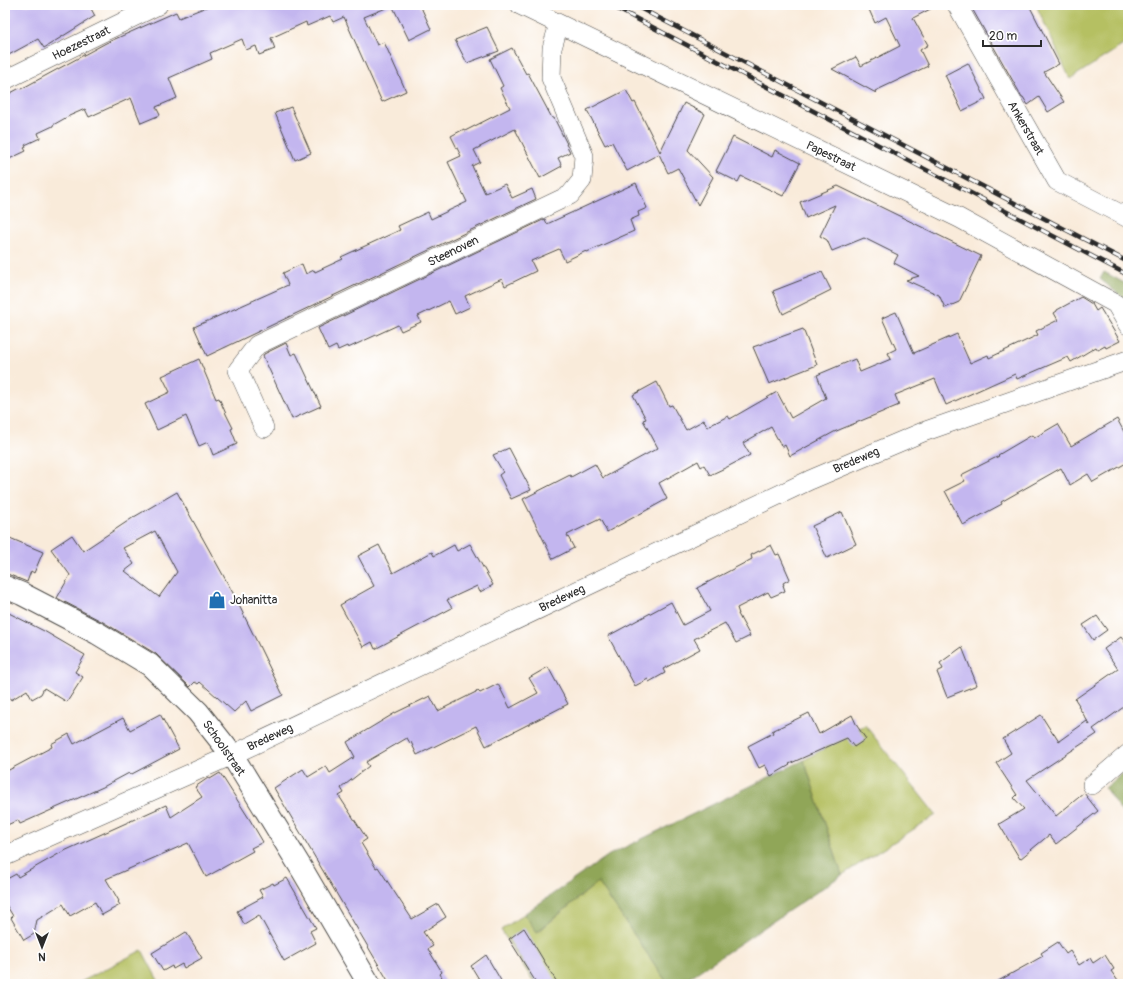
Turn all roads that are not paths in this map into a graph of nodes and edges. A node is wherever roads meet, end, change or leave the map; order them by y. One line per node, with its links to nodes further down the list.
1 (158, 5): 5 (street, Hoezestraat)
2 (520, 5): 4 (street, Papestraat)
3 (957, 5): 6 (street, Ankerstraat)
4 (559, 24): 7 (street, Papestraat); 9 (street, Steenoven)
5 (5, 80)
6 (1128, 218)
7 (1128, 324)
8 (1128, 360): 12 (street, Bredeweg)
9 (264, 428)
10 (5, 587): 12 (street, Schoolstraat)
11 (1128, 754): 13 (street)
12 (232, 756): 14 (street, Bredeweg); 15 (street, Schoolstraat)
13 (1092, 785)
14 (5, 856)
15 (369, 984)

